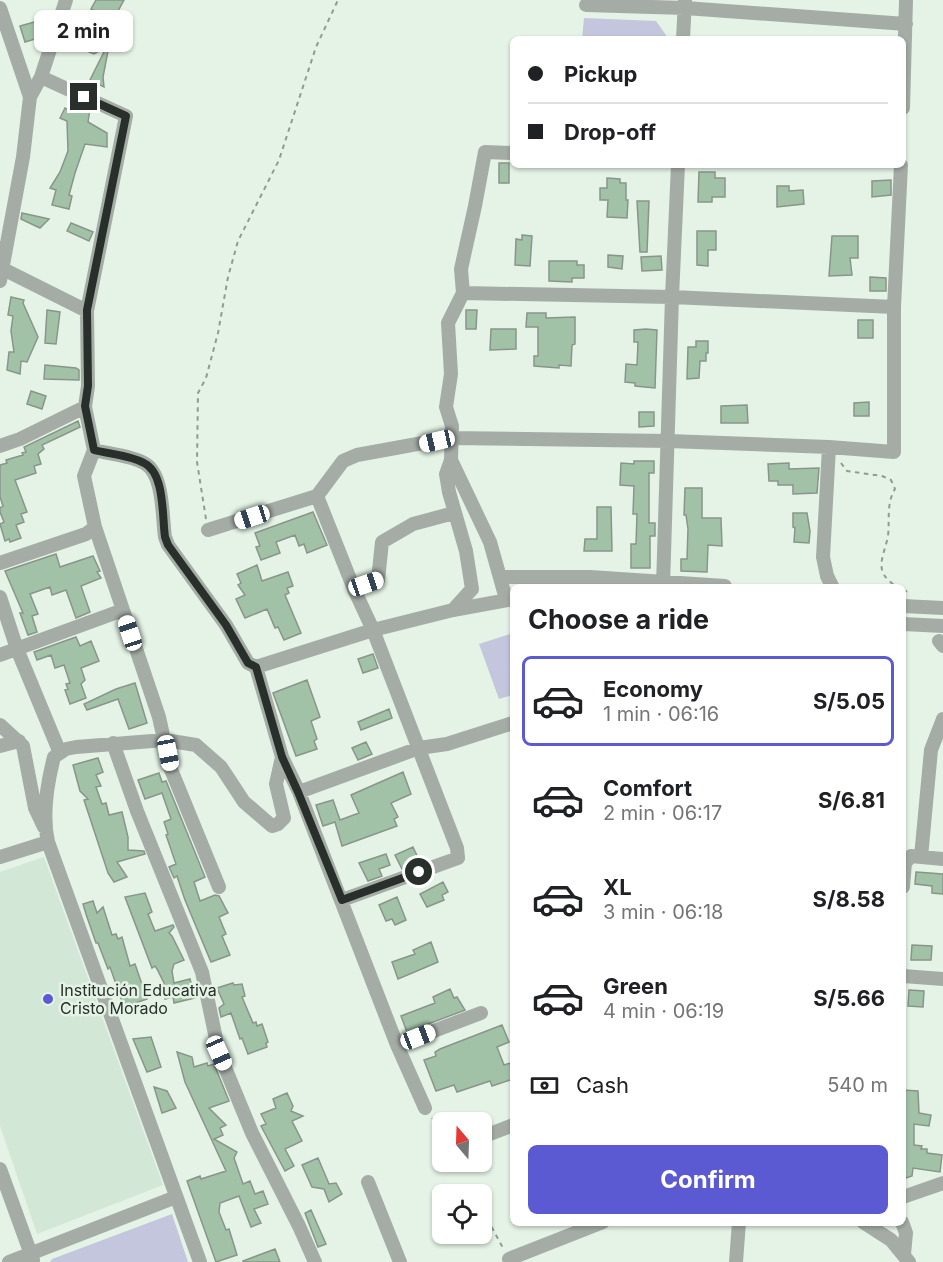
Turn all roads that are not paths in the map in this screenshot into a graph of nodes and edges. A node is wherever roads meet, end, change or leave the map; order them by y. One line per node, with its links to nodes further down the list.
1 (66, 0): 9 (street)
2 (906, 0): 6 (street)
3 (685, 4): 4 (street); 6 (street); 7 (street)
4 (585, 5)
5 (0, 8): 10 (street)
6 (906, 24): 8 (street)
7 (683, 36)
8 (906, 36)
9 (41, 77): 10 (street); 18 (street)
10 (30, 97): 14 (street)
11 (510, 153): 15 (street)
12 (678, 168): 16 (street)
13 (901, 168): 17 (street)
14 (1, 274): 18 (street)
15 (463, 293): 16 (street); 20 (street)
16 (672, 297): 17 (street); 21 (street)
17 (894, 307): 23 (street)
18 (87, 310): 19 (street)
19 (85, 406): 22 (street); 24 (street)
20 (450, 438): 21 (street); 25 (street); 26 (street)
21 (669, 441): 23 (street); 32 (street)
22 (0, 446)
23 (829, 447): 33 (street)
24 (94, 450): 28 (street); 46 (street)
25 (451, 460): 27 (street); 31 (street)
26 (317, 496): 29 (street); 34 (street)
27 (454, 513): 34 (street); 40 (street)
28 (95, 527): 30 (street); 39 (street)
29 (208, 530)
30 (0, 563)
31 (500, 577): 32 (street); 36 (street)
32 (663, 584)
33 (831, 584)
34 (354, 589): 43 (street)
35 (0, 597): 44 (street)
36 (510, 599): 40 (street)
37 (906, 606): 38 (street)
38 (943, 608)
39 (123, 610): 44 (street); 50 (street)
40 (453, 610): 43 (street)
41 (906, 624): 42 (street)
42 (943, 626)
43 (373, 630): 46 (street); 55 (street)
44 (17, 649): 45 (street); 56 (street)
45 (0, 655)
46 (256, 667): 57 (street)
47 (943, 719): 53 (street)
48 (510, 724): 55 (street)
49 (0, 725): 51 (street)
50 (165, 740): 52 (street); 57 (street); 64 (street)
51 (19, 741): 54 (street); 59 (street)
52 (113, 743): 56 (street); 87 (street)
53 (939, 743): 61 (street)
54 (0, 746)
55 (419, 748): 58 (street); 65 (street)
56 (60, 753): 59 (street)
57 (282, 757): 58 (street)
58 (298, 792): 65 (street)
59 (46, 835): 60 (street); 77 (street)
60 (0, 857)
61 (921, 857): 62 (street); 63 (street)
62 (943, 859)
63 (906, 866)
64 (219, 886)
65 (342, 900): 69 (street)
66 (906, 976): 67 (street)
67 (943, 979)
68 (481, 1013): 69 (street)
69 (397, 1045): 70 (street)
70 (425, 1108)
71 (510, 1126): 72 (street)
72 (492, 1133)
73 (0, 1170): 82 (street)
74 (368, 1182): 88 (street)
75 (943, 1183): 76 (street)
76 (906, 1196)
77 (176, 1197): 82 (street); 86 (street)
78 (593, 1226): 84 (street)
79 (739, 1226): 89 (street)
80 (869, 1226): 83 (street)
81 (904, 1226): 83 (street)
82 (32, 1258): 85 (street)
83 (907, 1258)
84 (509, 1259)
85 (9, 1262)
86 (200, 1262)
87 (315, 1262)
88 (400, 1262)
89 (736, 1262)

